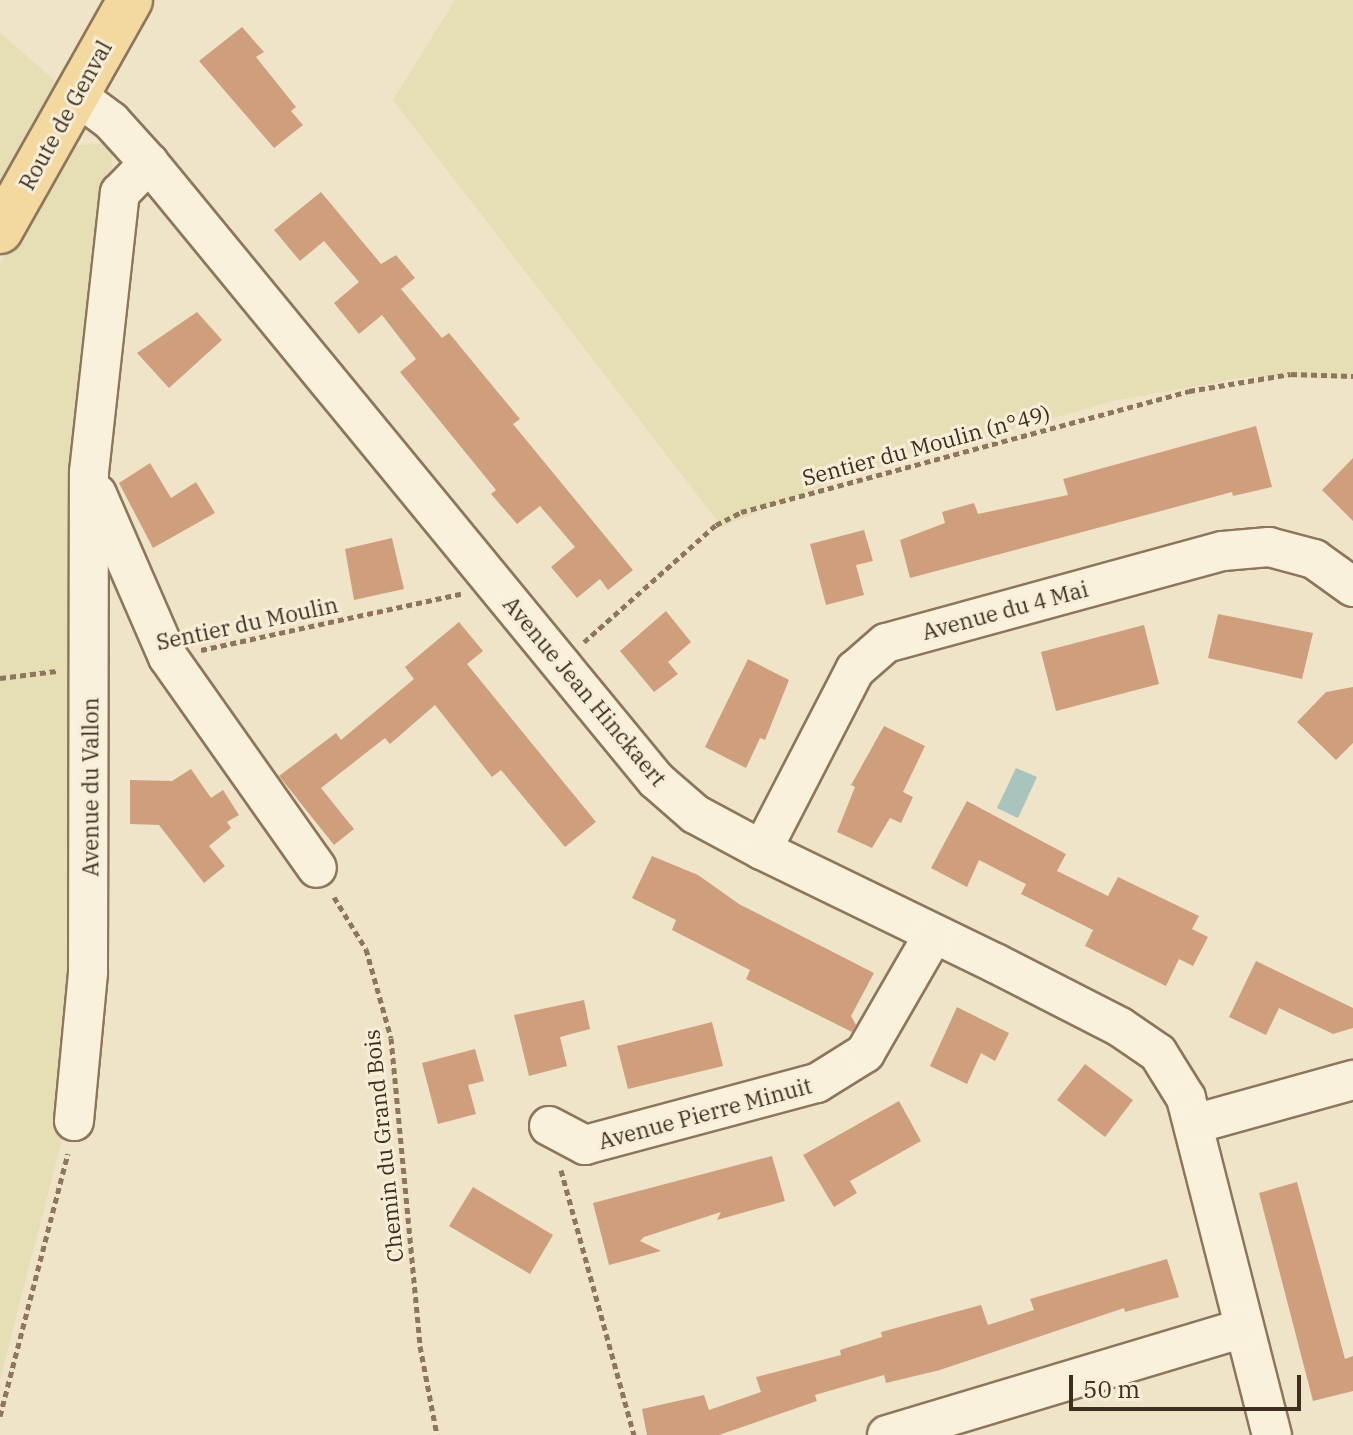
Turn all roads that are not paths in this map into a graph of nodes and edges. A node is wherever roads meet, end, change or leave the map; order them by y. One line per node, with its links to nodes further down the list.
1 (130, 0): 2 (main road, Route de Genval)
2 (76, 95): 3 (street, Avenue Jean Hinckaert); 4 (main road, Route de Genval)
3 (149, 163): 5 (street, Avenue du Vallon); 7 (street, Avenue Jean Hinckaert)
4 (0, 231)
5 (89, 472): 8 (street); 11 (street, Avenue du Vallon)
6 (1353, 587): 7 (street, Avenue du 4 Mai)
7 (762, 850): 9 (street, Avenue Jean Hinckaert)
8 (317, 868)
9 (933, 935): 12 (street, Avenue Jean Hinckaert); 13 (street, Avenue Pierre Minuit)
10 (1353, 1080): 12 (street)
11 (74, 1121)
12 (1194, 1124): 14 (street, Avenue Jean Hinckaert)
13 (549, 1126)
14 (1243, 1328): 15 (street); 16 (street, Avenue Jean Hinckaert)
15 (887, 1435)
16 (1272, 1435)

